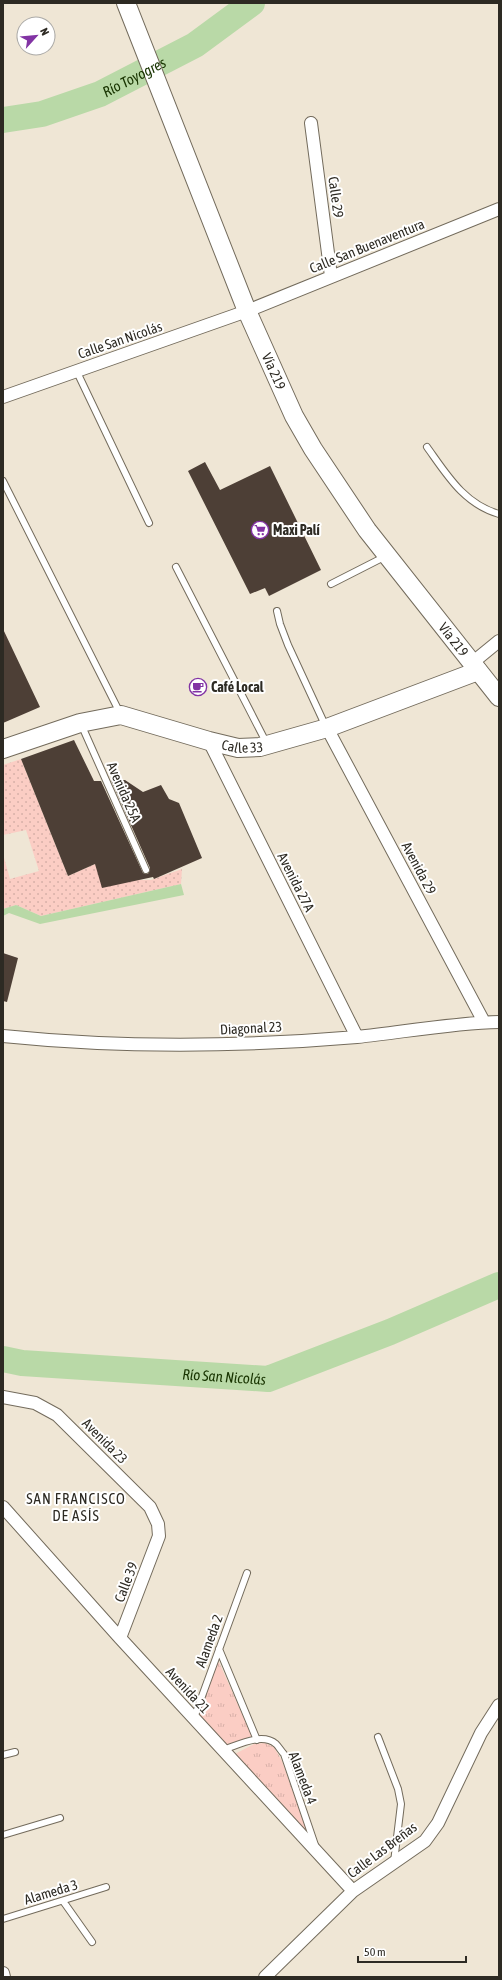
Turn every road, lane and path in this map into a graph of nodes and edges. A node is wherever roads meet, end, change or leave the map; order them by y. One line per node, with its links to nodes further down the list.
1 (126, 3): 5 (main road, Vía 219)
2 (311, 123): 4 (street, Calle 29)
3 (499, 209): 4 (street, Calle San Buenaventura)
4 (331, 276): 5 (street, Calle San Buenaventura)
5 (247, 311): 6 (street, Calle San Nicolás); 12 (main road, Vía 219)
6 (76, 372): 7 (street, Calle San Nicolás); 11 (lane)
7 (3, 397)
8 (427, 447): 10 (lane)
9 (3, 480): 19 (lane)
10 (499, 514)
11 (149, 523)
12 (387, 555): 14 (lane); 17 (main road, Vía 219)
13 (176, 567): 23 (lane)
14 (331, 584)
15 (277, 611): 21 (lane)
16 (499, 641): 17 (street)
17 (475, 667): 18 (main road, Vía 219); 21 (main road, Calle 33)
18 (499, 697)
19 (121, 715): 20 (main road, Calle 33); 22 (main road, Calle 33)
20 (80, 723): 24 (main road, Calle 33); 25 (lane, Avenida 25A)
21 (327, 728): 23 (main road, Calle 33); 26 (street, Avenida 29)
22 (209, 741): 23 (main road, Calle 33); 29 (street, Avenida 27A)
23 (268, 745)
24 (3, 749)
25 (146, 870)
26 (484, 1022): 27 (street, Diagonal 23); 29 (street, Diagonal 23)
27 (499, 1022)
28 (3, 1036): 29 (street, Diagonal 23)
29 (357, 1037)
30 (3, 1397): 32 (street, Avenida 23)
31 (3, 1507): 34 (street, Avenida 21)
32 (159, 1536): 34 (street, Calle 39)
33 (247, 1573): 35 (lane, Alameda 2)
34 (120, 1638): 37 (street, Avenida 21)
35 (219, 1649): 37 (lane, Alameda 2); 39 (lane)
36 (499, 1705): 46 (street, Calle Las Breñas)
37 (194, 1718): 40 (street, Avenida 21)
38 (378, 1737): 46 (lane)
39 (257, 1740): 40 (lane, Alameda 4); 45 (lane, Alameda 4)
40 (223, 1750): 45 (street, Avenida 21)
41 (15, 1752): 42 (lane)
42 (3, 1755)
43 (60, 1818): 44 (lane)
44 (3, 1836)
45 (317, 1851): 48 (street, Avenida 21)
46 (394, 1862): 48 (street, Calle Las Breñas)
47 (106, 1887): 49 (lane, Alameda 3)
48 (353, 1891): 54 (street, Calle Las Breñas)
49 (63, 1902): 50 (lane, Alameda 3); 51 (lane)
50 (3, 1919)
51 (92, 1942)
52 (3, 1973): 53 (street)
53 (4, 1977)
54 (265, 1977)

